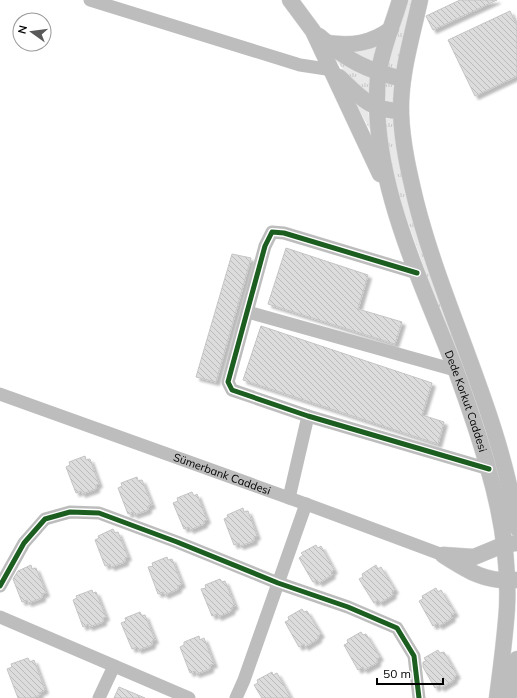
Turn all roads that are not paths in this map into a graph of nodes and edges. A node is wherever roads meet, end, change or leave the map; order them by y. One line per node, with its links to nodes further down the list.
1 (90, 0): 8 (street)
2 (290, 0): 6 (main road, Dede Korkut Caddesi)
3 (400, 0): 5 (main road)
4 (420, 0): 10 (main road)
5 (391, 29): 7 (main road); 9 (main road)
6 (313, 31): 7 (main road, Dede Korkut Caddesi); 8 (main road, Dede Korkut Caddesi)
7 (327, 44): 9 (main road, Dede Korkut Caddesi)
8 (332, 70): 11 (main road, Dede Korkut Caddesi); 13 (main road, Dede Korkut Caddesi)
9 (379, 74): 10 (main road, Dede Korkut Caddesi); 11 (main road, Dede Korkut Caddesi)
10 (403, 79): 12 (main road, Dede Korkut Caddesi)
11 (377, 108): 12 (main road, Dede Korkut Caddesi); 13 (main road, Dede Korkut Caddesi)
12 (401, 112): 22 (main road, Dede Korkut Caddesi)
13 (395, 207): 14 (main road, Dede Korkut Caddesi)
14 (417, 273): 15 (street); 16 (main road, Dede Korkut Caddesi)
15 (248, 312): 16 (street); 18 (street)
16 (455, 370): 19 (main road, Dede Korkut Caddesi)
17 (0, 394): 20 (street, Sümerbank Caddesi)
18 (308, 416): 19 (street); 20 (street)
19 (489, 469): 23 (main road, Dede Korkut Caddesi)
20 (289, 498): 21 (street, Sümerbank Caddesi)
21 (306, 504): 24 (street, Sümerbank Caddesi); 26 (street)
22 (517, 528)
23 (510, 544): 24 (main road); 25 (main road, Dede Korkut Caddesi)
24 (443, 555): 25 (main road)
25 (512, 581): 35 (main road, Dede Korkut Caddesi)
26 (278, 583): 27 (street); 33 (street); 34 (street)
27 (0, 586)
28 (0, 617): 30 (street)
29 (517, 658): 36 (main road)
30 (114, 666): 31 (street); 32 (street)
31 (99, 698)
32 (189, 698)
33 (236, 698)
34 (419, 698)
35 (497, 698)
36 (511, 698)

